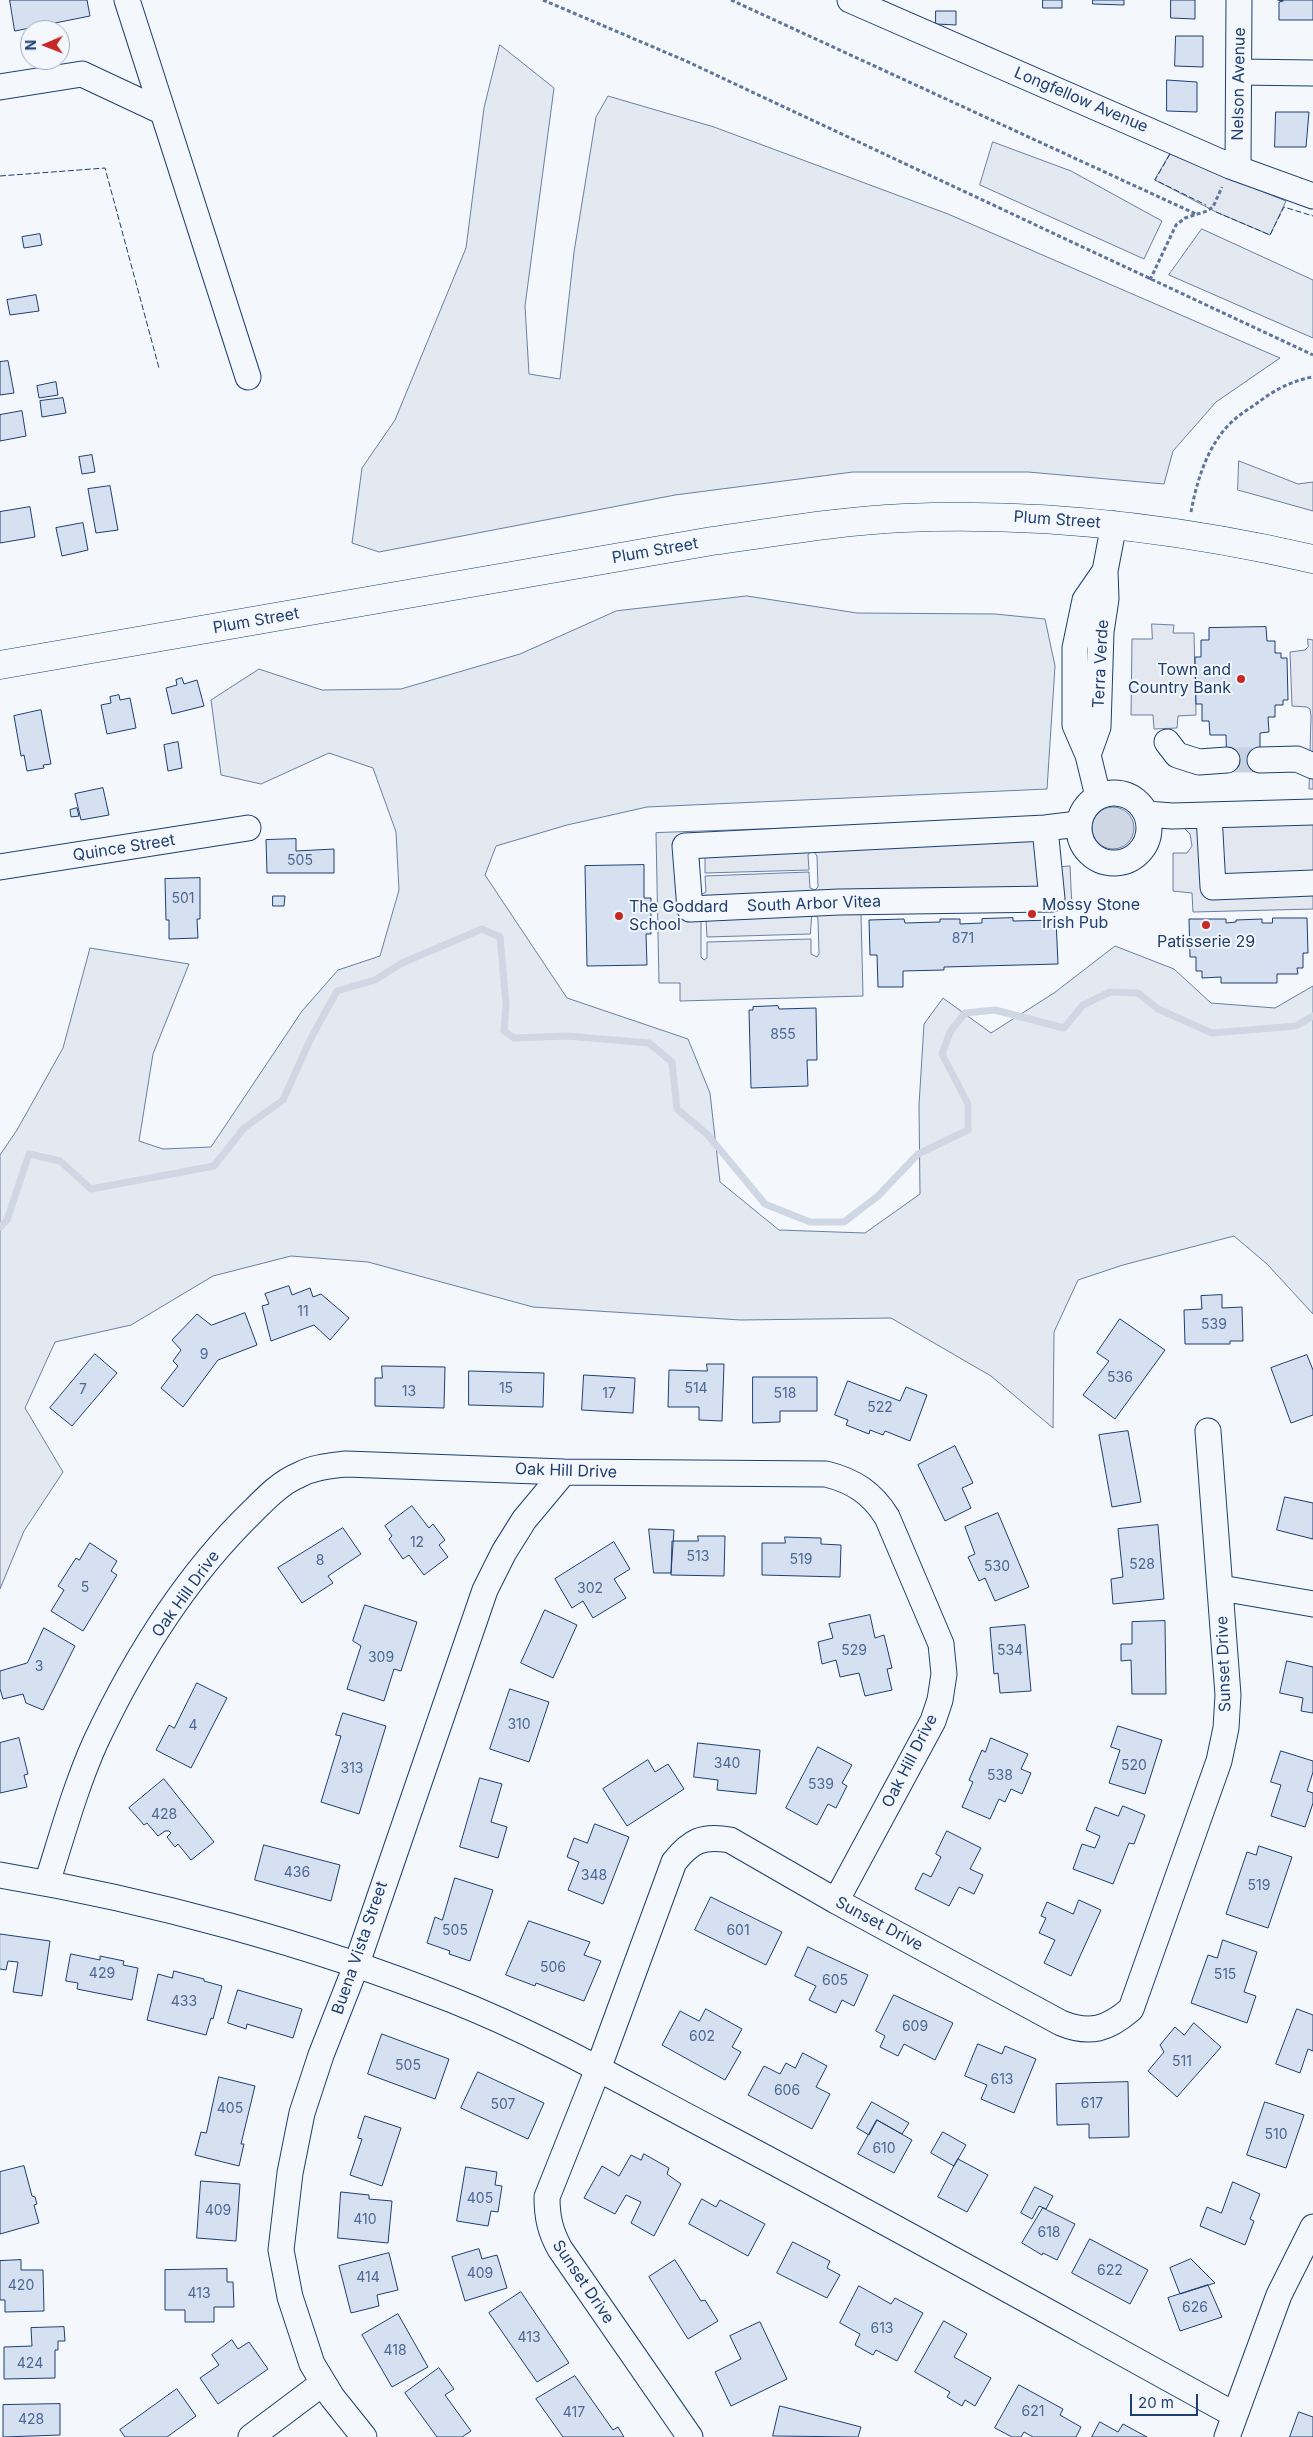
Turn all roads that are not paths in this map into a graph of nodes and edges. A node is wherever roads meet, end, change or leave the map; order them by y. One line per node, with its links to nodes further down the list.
1 (127, 0): 7 (street)
2 (850, 0): 8 (street, Longfellow Avenue)
3 (1240, 0): 4 (street, Nelson Avenue)
4 (1239, 72): 5 (street); 8 (street, Nelson Avenue)
5 (1313, 73)
6 (0, 88): 7 (street)
7 (163, 112): 10 (street)
8 (1234, 167): 9 (street, Longfellow Avenue)
9 (1313, 196)
10 (248, 377)
11 (1114, 524): 12 (main road, Plum Street); 13 (main road, Plum Street); 18 (street, Terra Verde)
12 (1313, 559)
13 (0, 666)
14 (1167, 742): 15 (street)
15 (1227, 760)
16 (1260, 760): 17 (street)
17 (1313, 766)
18 (1098, 796): 20 (street); 22 (street)
19 (1313, 812): 21 (street)
20 (1147, 814): 21 (street); 22 (street)
21 (1210, 815): 26 (street)
22 (1078, 824): 24 (street, South Arbor Vitea)
23 (248, 828): 25 (street, Quince Street)
24 (1045, 828): 24 (street, South Arbor Vitea)
25 (0, 867)
26 (1313, 883)
27 (1208, 1431): 29 (street, Sunset Drive)
28 (564, 1472): 32 (street, Oak Hill Drive); 33 (street, Oak Hill Drive); 34 (street, Buena Vista Street)
29 (1221, 1588): 30 (street); 33 (street, Sunset Drive)
30 (1313, 1604)
31 (0, 1875): 32 (street)
32 (47, 1883): 34 (street)
33 (836, 1901): 35 (street, Sunset Drive)
34 (356, 1966): 35 (street); 37 (street, Buena Vista Street)
35 (598, 2069): 38 (street); 41 (street, Sunset Drive)
36 (1313, 2227): 38 (street)
37 (323, 2383): 39 (street); 40 (street, Buena Vista Street)
38 (1231, 2426)
39 (251, 2437)
40 (364, 2437)
41 (690, 2437)

